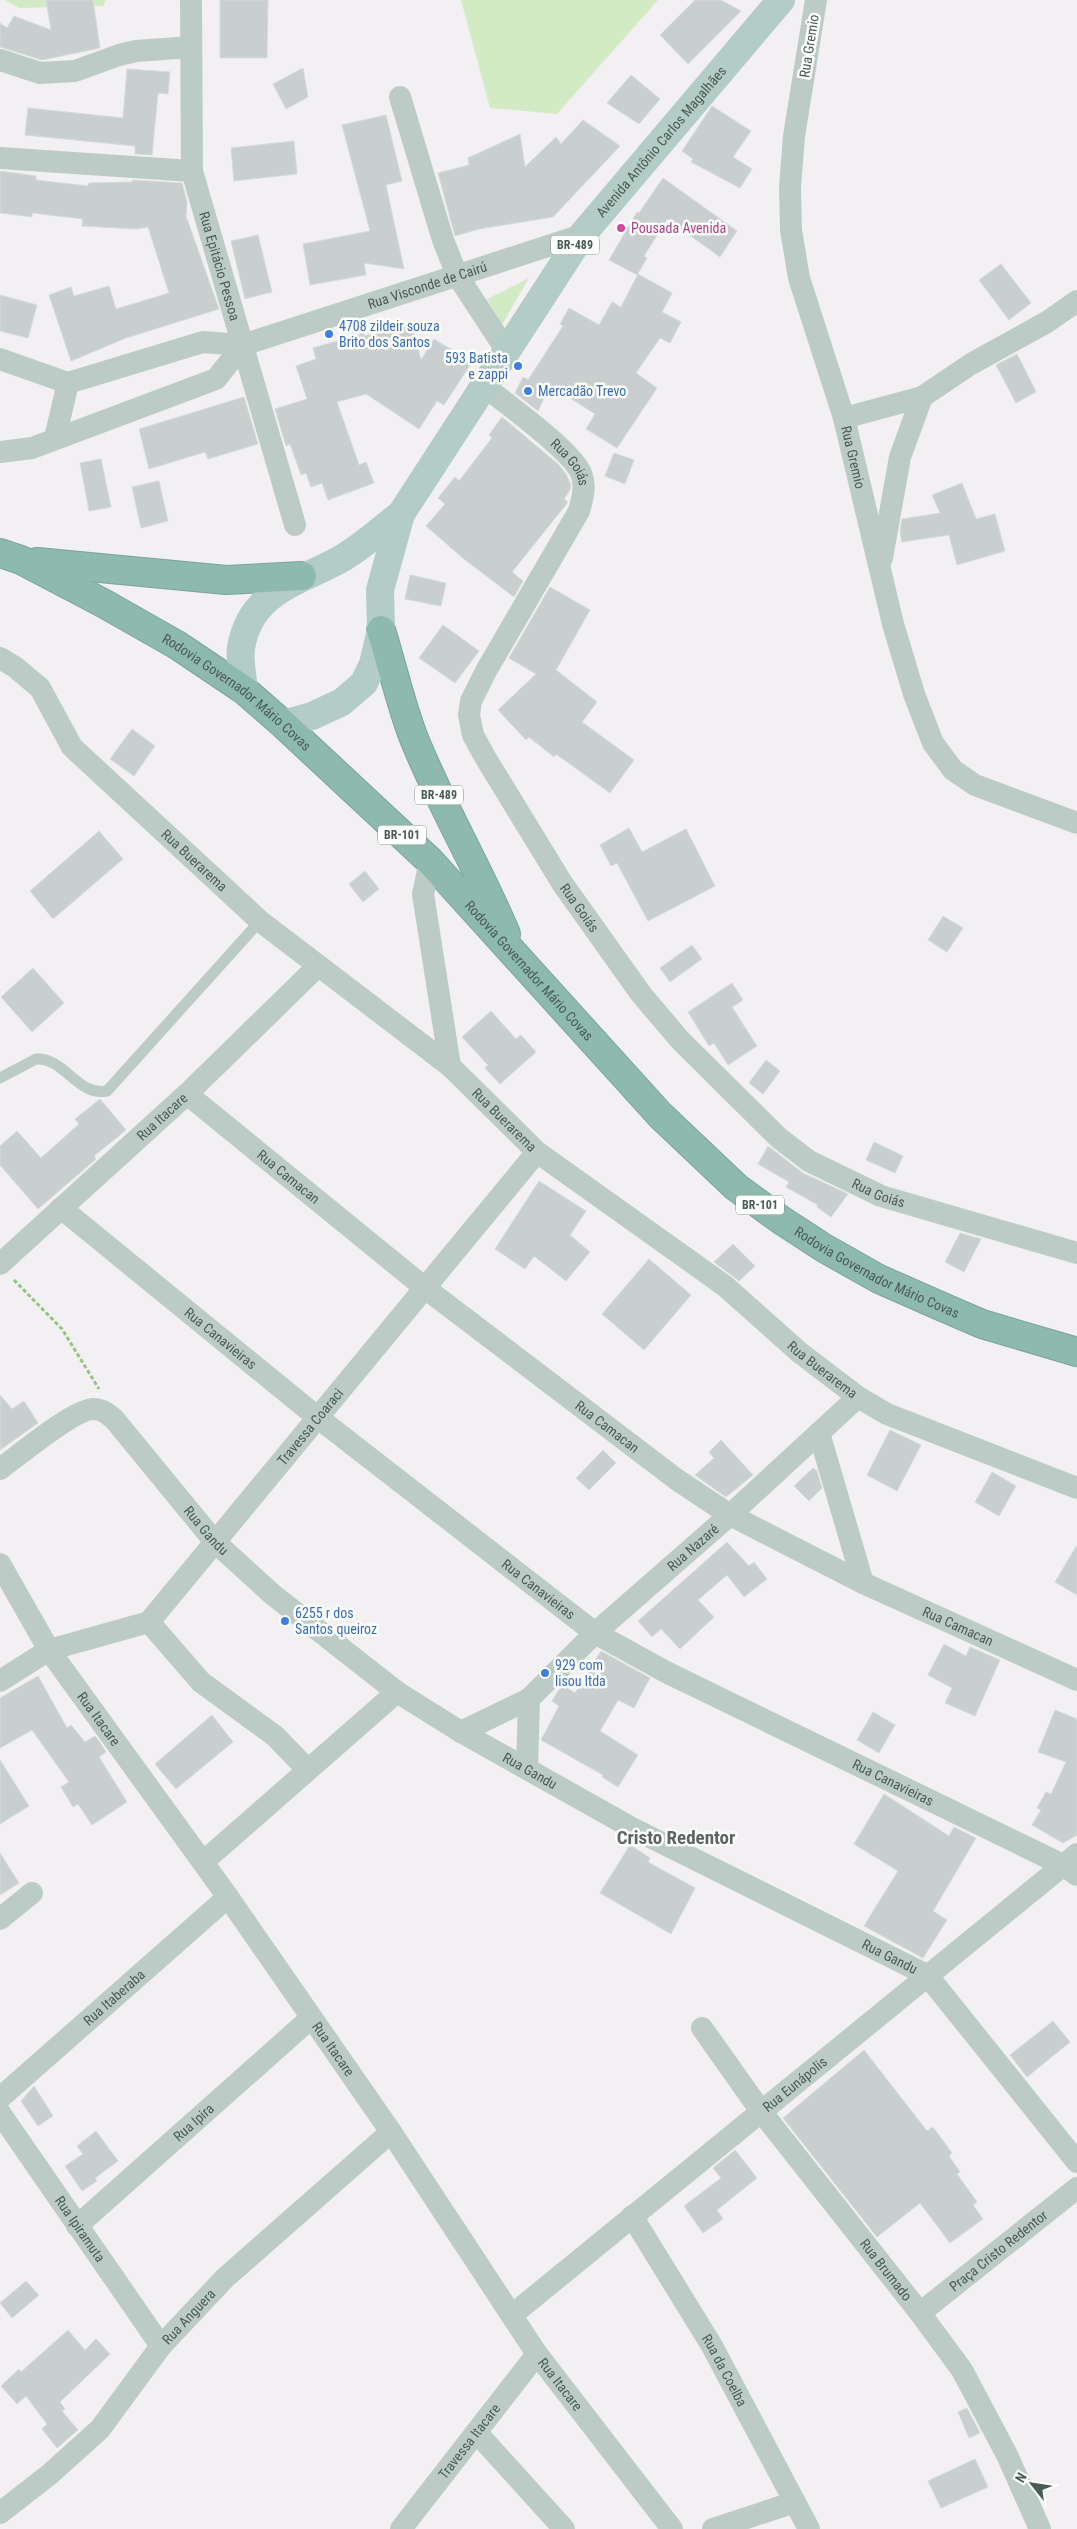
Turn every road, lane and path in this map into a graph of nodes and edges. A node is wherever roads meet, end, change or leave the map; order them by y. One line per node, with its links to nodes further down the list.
1 (191, 0): 4 (street, Rua Epitácio Pessoa)
2 (782, 0): 9 (main road, Avenida Antônio Carlos Magalhães / BR-489)
3 (816, 0): 18 (street, Rua Gremio)
4 (191, 47): 5 (street); 8 (street, Rua Epitácio Pessoa)
5 (0, 60)
6 (400, 97): 10 (street)
7 (0, 158): 8 (street)
8 (192, 171): 12 (street, Rua Epitácio Pessoa)
9 (582, 235): 10 (street, Rua Visconde de Cairú); 13 (main road, Avenida Antônio Carlos Magalhães / BR-489)
10 (457, 275): 12 (street, Rua Visconde de Cairú); 13 (street)
11 (1077, 301): 17 (street)
12 (243, 345): 15 (street, Rua Visconde de Cairú); 19 (street); 22 (street, Rua Epitácio Pessoa)
13 (506, 350): 16 (main road, Avenida Antônio Carlos Magalhães / BR-489)
14 (0, 359): 15 (street)
15 (68, 383): 19 (street)
16 (484, 386): 21 (main road, Avenida Antônio Carlos Magalhães / BR-489); 42 (street, Rua Goiás)
17 (922, 397): 18 (street); 25 (street)
18 (844, 418): 25 (street, Rua Gremio)
19 (55, 438): 20 (street)
20 (0, 452)
21 (400, 514): 24 (main road, BR-489); 27 (main road, BR-489)
22 (295, 525)
23 (11, 557): 26 (highway, BR-489); 30 (highway, Rodovia Governador Mário Covas / BR-101)
24 (340, 560): 26 (main road, BR-489); 27 (main road)
25 (880, 566): 32 (street, Rua Gremio)
26 (302, 576): 30 (main road, BR-489)
27 (380, 590): 28 (main road, BR-489)
28 (381, 630): 31 (main road, BR-489); 35 (highway, BR-489)
29 (0, 658): 34 (street, Rua Buerarema)
30 (244, 690): 31 (highway, Rodovia Governador Mário Covas / BR-101)
31 (283, 724): 33 (highway, Rodovia Governador Mário Covas / BR-101)
32 (1077, 823)
33 (430, 861): 35 (highway, Rodovia Governador Mário Covas / BR-101); 37 (street)
34 (260, 921): 36 (street, Rua Buerarema); 38 (lane)
35 (515, 954): 45 (highway, Rodovia Governador Mário Covas / BR-101)
36 (318, 966): 37 (street, Rua Buerarema); 39 (street, Rua Itacare)
37 (450, 1066): 40 (street, Rua Buerarema)
38 (0, 1078)
39 (187, 1094): 41 (street, Rua Itacare); 44 (street, Rua Camacan)
40 (537, 1152): 44 (street, Travessa Coaraci); 46 (street, Rua Buerarema)
41 (61, 1208): 43 (street, Rua Itacare); 47 (street, Rua Canavieiras)
42 (1077, 1252)
43 (3, 1268): 48 (path)
44 (424, 1288): 47 (street, Travessa Coaraci); 52 (street, Rua Camacan)
45 (1077, 1352)
46 (858, 1397): 49 (street, Rua Nazaré); 51 (street, Rua Buerarema)
47 (318, 1417): 53 (street, Travessa Coaraci); 57 (street, Rua Canavieiras)
48 (114, 1419): 50 (street, Rua Gandu); 53 (street, Rua Gandu)
49 (818, 1434): 52 (street, Rua Nazaré); 55 (street)
50 (0, 1469)
51 (1077, 1488)
52 (730, 1515): 55 (street, Rua Camacan); 57 (street, Rua Nazaré)
53 (215, 1542): 56 (street, Travessa Coaraci); 61 (street, Rua Gandu)
54 (0, 1564): 58 (street, Rua Itacare)
55 (863, 1582): 59 (street, Rua Camacan)
56 (149, 1622): 58 (street); 65 (street)
57 (595, 1633): 62 (street, Rua Nazaré); 67 (street, Rua Canavieiras)
58 (49, 1650): 60 (street); 66 (street, Rua Itacare)
59 (1077, 1680)
60 (0, 1681)
61 (397, 1692): 63 (street, Rua Gandu); 65 (street)
62 (529, 1699): 63 (street, Rua Nazaré); 64 (street)
63 (461, 1732): 64 (street, Rua Gandu)
64 (527, 1768): 71 (street, Rua Gandu)
65 (308, 1769): 66 (street)
66 (203, 1862): 69 (street, Rua Itacare)
67 (1072, 1865): 71 (street, Rua Eunápolis)
68 (32, 1893): 70 (street)
69 (228, 1897): 72 (street, Rua Itacare); 74 (street, Rua Itaberaba)
70 (0, 1919)
71 (927, 1975): 75 (street, Rua Eunápolis); 78 (street, Rua Gandu)
72 (311, 2018): 77 (street, Rua Itacare); 81 (street, Rua Ipira)
73 (702, 2028): 75 (street, Rua Brumado)
74 (0, 2098)
75 (760, 2110): 80 (street, Rua Eunápolis); 82 (street, Rua Brumado)
76 (0, 2113): 81 (street, Rua Ipiramuta)
77 (392, 2132): 83 (street, Rua Itacare); 84 (street, Rua Anguera)
78 (1077, 2162)
79 (1077, 2188): 82 (street, Praça Cristo Redentor)
80 (632, 2216): 83 (street, Rua Eunápolis); 87 (street, Rua da Coelba)
81 (77, 2226): 84 (street, Rua Ipiramuta)
82 (920, 2313): 94 (street, Rua Brumado)
83 (512, 2315): 85 (street, Rua Itacare)
84 (161, 2346): 88 (street, Rua Anguera)
85 (537, 2354): 86 (street, Travessa Itacare); 91 (street, Rua Itacare)
86 (477, 2433): 89 (street, Travessa Itacare); 90 (street)
87 (794, 2502): 92 (street); 93 (street, Rua da Coelba)
88 (0, 2513)
89 (408, 2526)
90 (564, 2529)
91 (672, 2529)
92 (713, 2529)
93 (808, 2529)
94 (1040, 2529)

